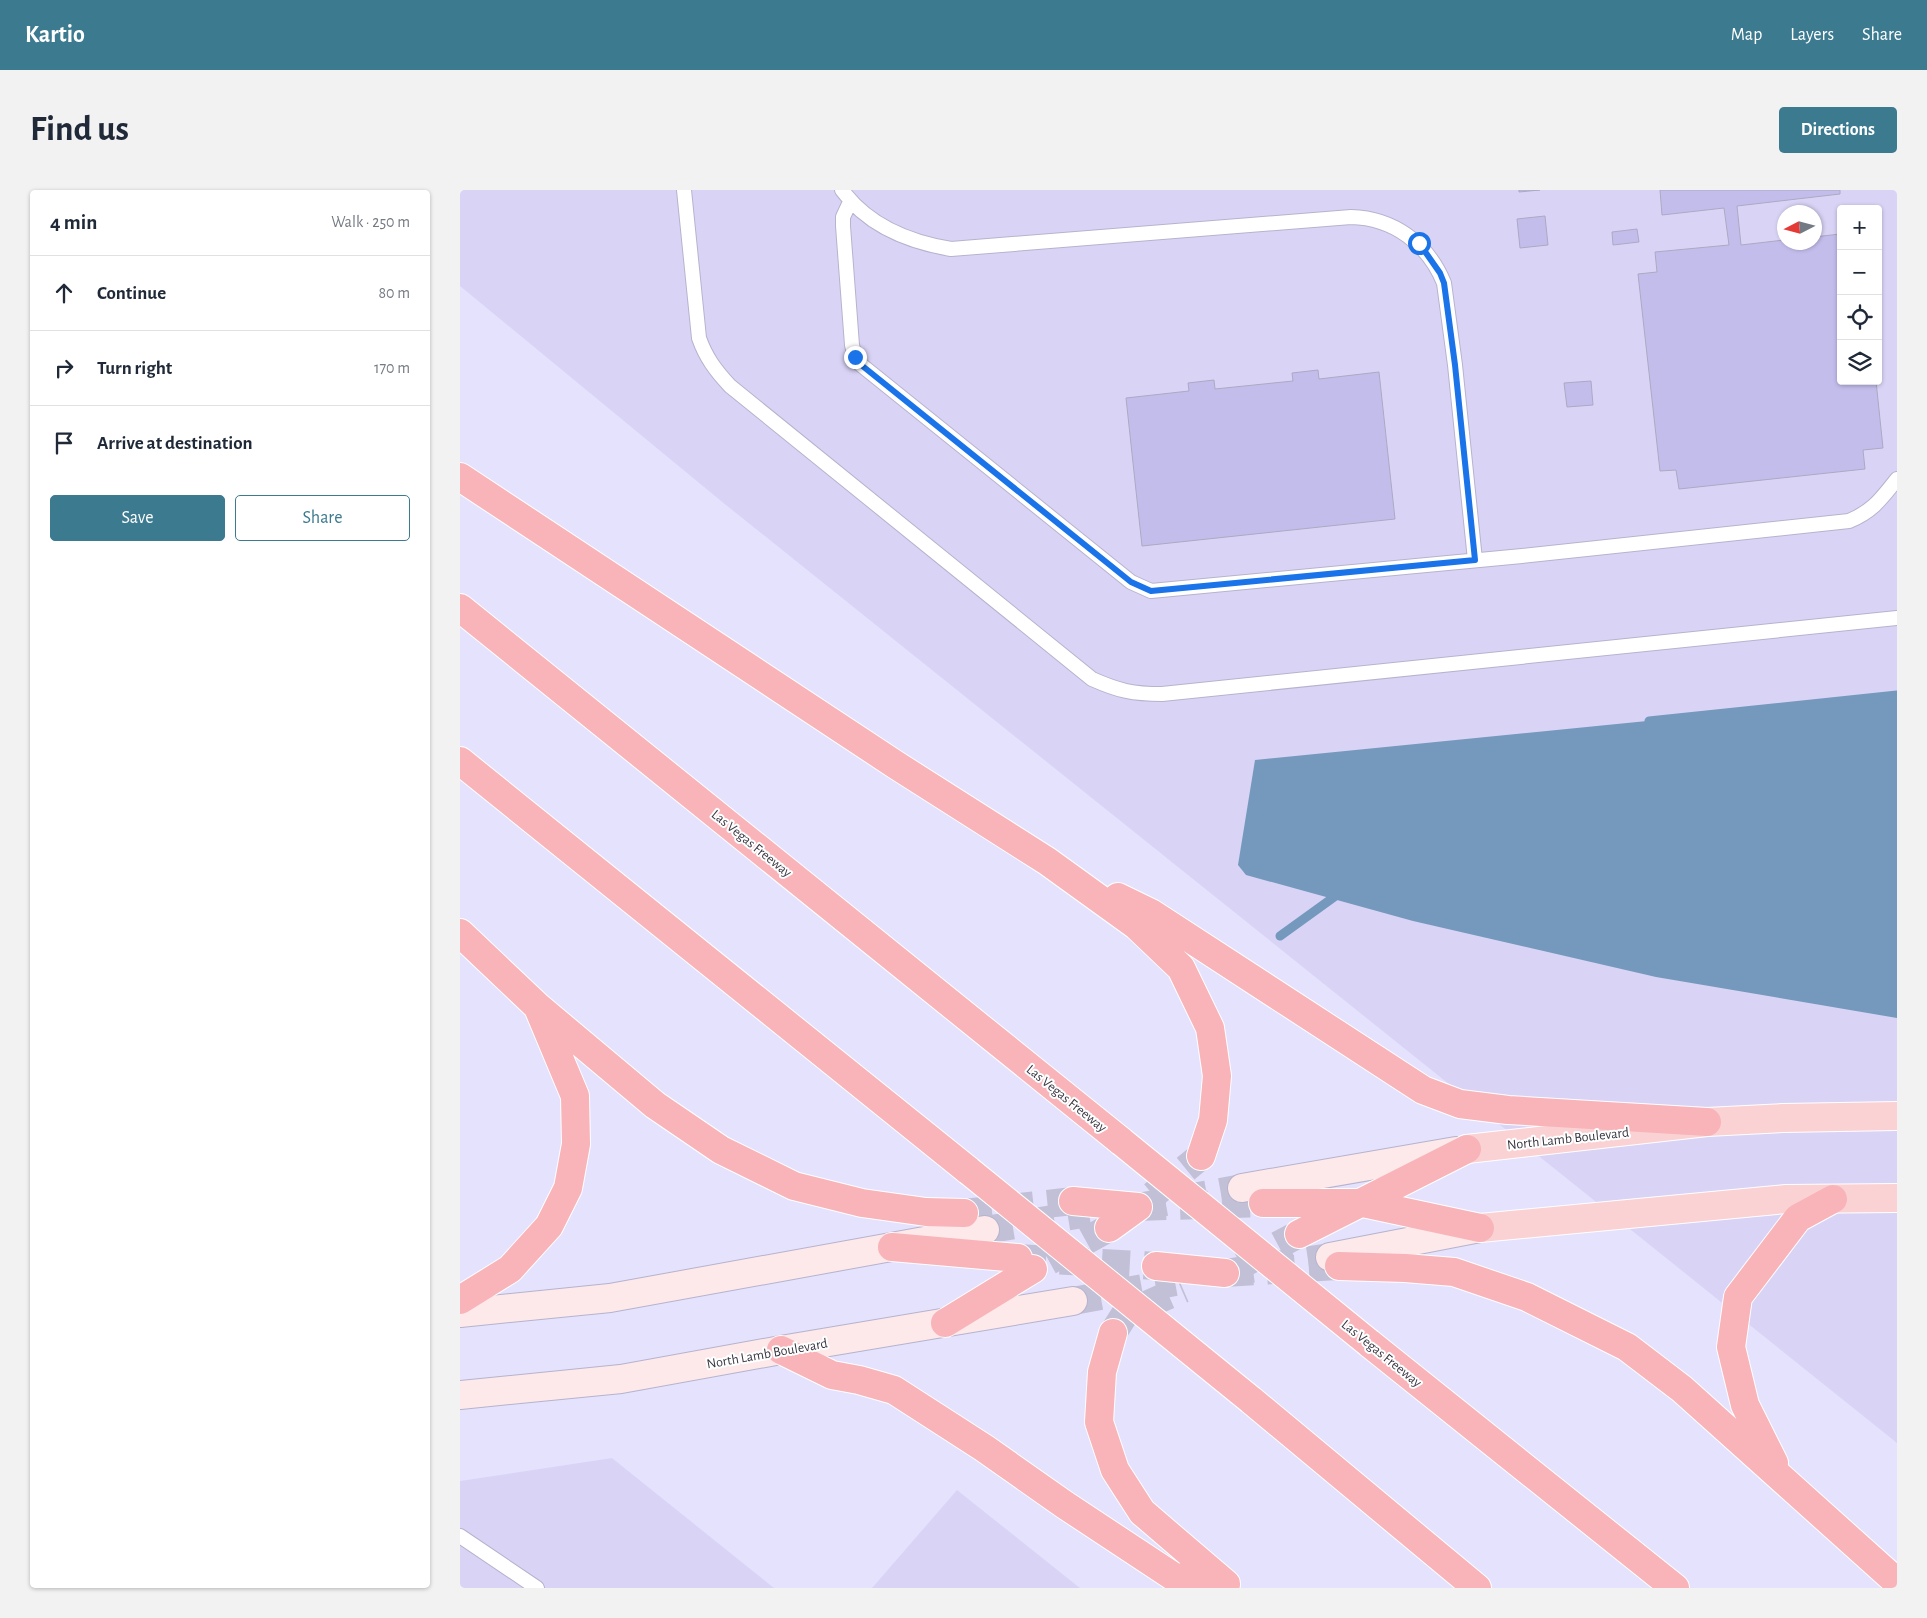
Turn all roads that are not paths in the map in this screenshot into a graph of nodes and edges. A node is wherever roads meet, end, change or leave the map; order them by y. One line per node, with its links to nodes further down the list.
1 (684, 190): 8 (lane)
2 (842, 190): 3 (lane)
3 (850, 202): 6 (lane); 6 (lane)
4 (460, 477): 10 (highway)
5 (1897, 479): 6 (lane)
6 (1475, 560)
7 (460, 608): 43 (highway, Las Vegas Freeway, bridge)
8 (1897, 618)
9 (460, 761): 42 (highway, bridge)
10 (1047, 861): 14 (highway); 16 (highway)
11 (460, 933): 12 (highway)
12 (537, 1006): 22 (highway); 30 (highway)
13 (1897, 1116): 14 (main road, North Lamb Boulevard)
14 (1707, 1122): 15 (main road, North Lamb Boulevard)
15 (1467, 1149): 17 (main road, North Lamb Boulevard); 20 (highway)
16 (1202, 1156)
17 (1252, 1196): 20 (highway)
18 (1897, 1198): 19 (main road)
19 (1833, 1199): 23 (main road); 37 (highway)
20 (1363, 1203): 23 (highway); 25 (highway)
21 (1138, 1207): 21 (highway)
22 (964, 1213)
23 (1480, 1228): 27 (main road)
24 (985, 1230): 26 (main road)
25 (1299, 1234)
26 (892, 1247): 32 (main road); 33 (highway)
27 (1334, 1262): 37 (highway)
28 (1225, 1273): 29 (highway)
29 (1171, 1279)
30 (460, 1300)
31 (1073, 1301): 33 (main road, North Lamb Boulevard)
32 (460, 1313)
33 (945, 1323): 35 (main road, North Lamb Boulevard)
34 (1113, 1333): 40 (highway)
35 (781, 1350): 36 (main road, North Lamb Boulevard); 40 (highway)
36 (460, 1395)
37 (1780, 1476): 39 (highway)
38 (460, 1536): 41 (lane)
39 (1897, 1582)
40 (1227, 1585)
41 (537, 1588)
42 (1478, 1588)
43 (1675, 1588)

